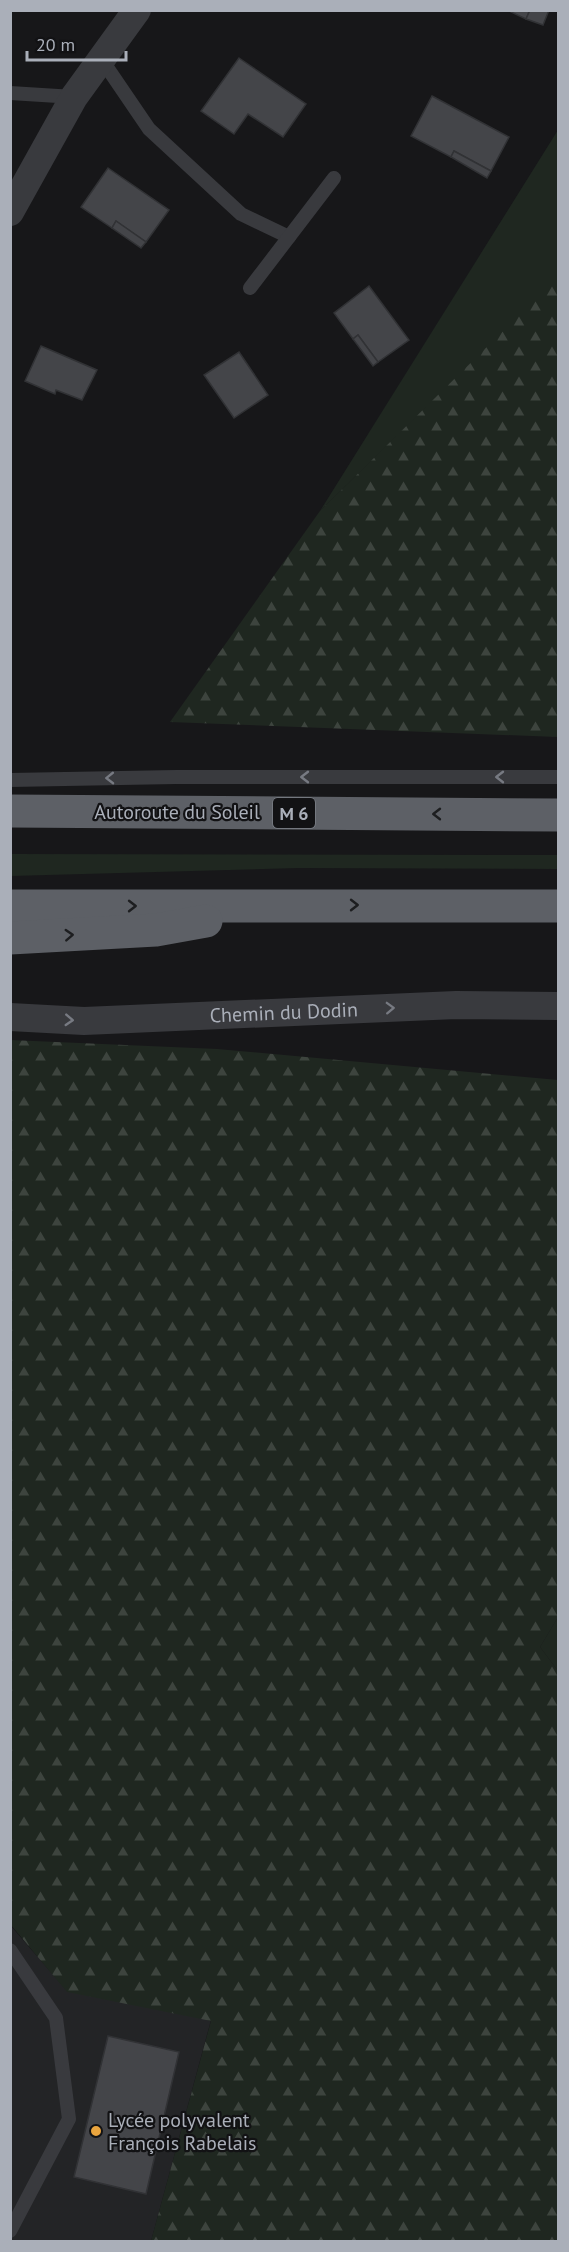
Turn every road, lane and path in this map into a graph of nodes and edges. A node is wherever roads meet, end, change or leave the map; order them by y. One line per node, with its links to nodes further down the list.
1 (137, 10): 2 (street)
2 (102, 60): 4 (street); 7 (lane)
3 (10, 93): 4 (lane)
4 (74, 97): 6 (street)
5 (334, 178): 7 (lane)
6 (10, 212)
7 (289, 237): 8 (lane)
8 (250, 288)
9 (558, 777): 10 (lane, one-way to 10)
10 (10, 780)
11 (17, 810): 12 (highway, Autoroute du Soleil / M 6, one-way to 11)
12 (558, 815)
13 (295, 905): 14 (highway, one-way to 13); 15 (highway, one-way to 15); 16 (highway, one-way to 13)
14 (10, 906)
15 (558, 906)
16 (10, 938)
17 (558, 1006): 18 (street, Chemin du Dodin, one-way to 17)
18 (10, 1017)
19 (10, 1950): 20 (lane)
20 (10, 2231)

